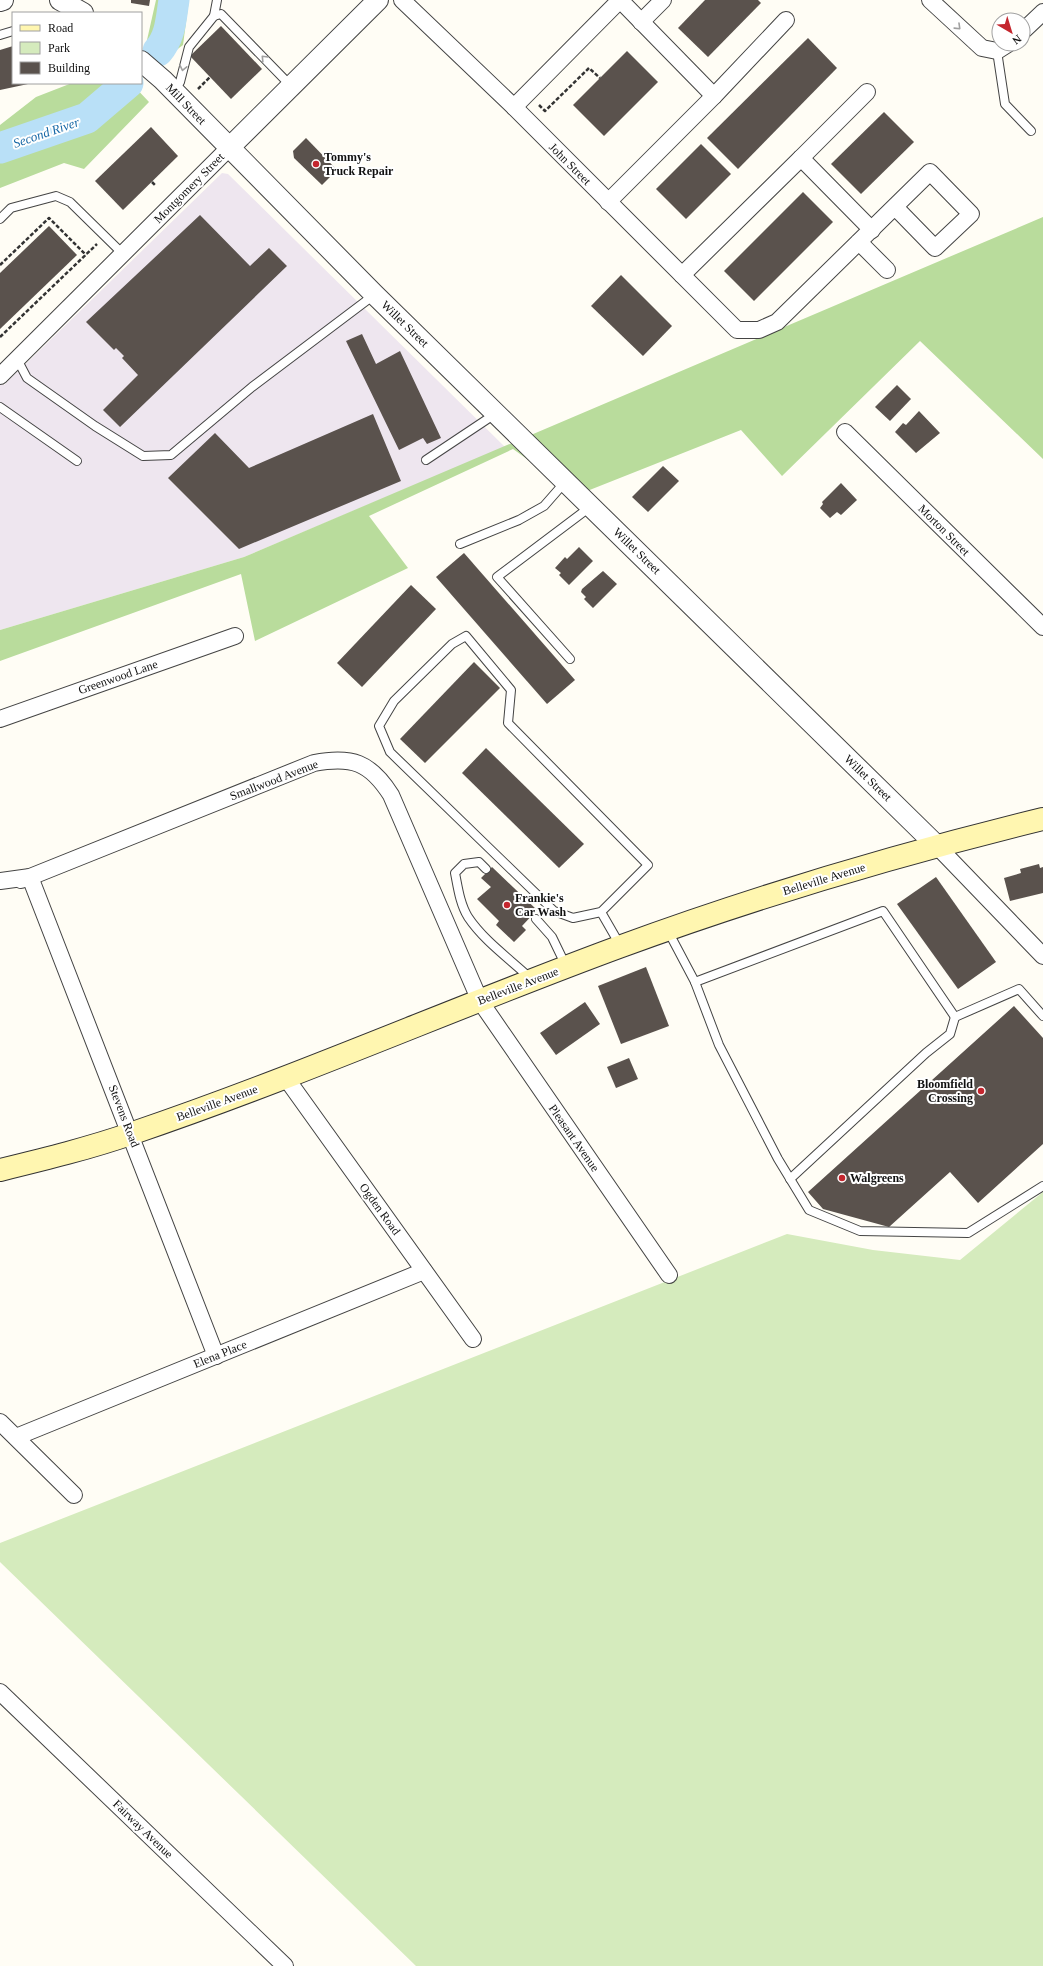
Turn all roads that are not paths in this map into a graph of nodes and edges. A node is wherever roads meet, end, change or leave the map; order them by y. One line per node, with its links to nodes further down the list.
1 (3, 0): 8 (street)
2 (60, 0): 9 (street)
3 (218, 0): 11 (lane)
4 (378, 0): 21 (street, Montgomery Street)
5 (402, 0): 24 (street, John Street)
6 (663, 0): 13 (street)
7 (930, 0): 17 (street, one-way to 17)
8 (0, 1)
9 (82, 8)
10 (1043, 12): 14 (street)
11 (214, 16): 20 (lane, one-way to 20); 21 (lane, one-way to 11)
12 (786, 20): 23 (street)
13 (641, 22): 23 (street); 24 (street)
14 (1031, 23)
15 (12, 31): 16 (lane)
16 (0, 35)
17 (991, 48)
18 (1002, 52): 25 (lane)
19 (142, 62): 20 (street, Mill Street)
20 (169, 86): 26 (street, Mill Street)
21 (291, 86): 26 (street, Montgomery Street)
22 (867, 92): 27 (street)
23 (714, 96): 28 (street)
24 (514, 107): 28 (street, John Street)
25 (1031, 131)
26 (229, 148): 33 (street, Montgomery Street); 36 (street, Willet Street)
27 (801, 158): 31 (street); 35 (street)
28 (608, 202): 35 (street, John Street)
29 (895, 207): 29 (street); 31 (street)
30 (0, 219): 33 (lane)
31 (872, 230): 32 (street)
32 (859, 242): 34 (street); 35 (street, John Street)
33 (122, 254): 37 (street, Montgomery Street)
34 (887, 270)
35 (682, 275)
36 (374, 294): 37 (lane); 40 (street, Willet Street)
37 (17, 359): 38 (street, Montgomery Street)
38 (0, 376)
39 (0, 407): 43 (lane)
40 (496, 413): 42 (lane); 44 (street, Willet Street)
41 (845, 432): 47 (street, Morton Street)
42 (426, 460)
43 (77, 461)
44 (565, 481): 45 (street, Willet Street); 46 (lane)
45 (591, 506): 49 (lane); 52 (street, Willet Street)
46 (460, 544)
47 (1043, 627)
48 (236, 636): 50 (street, Greenwood Lane)
49 (570, 659)
50 (0, 719)
51 (1043, 819): 52 (main road, Belleville Avenue)
52 (936, 845): 59 (main road, Belleville Avenue); 61 (street, Willet Street)
53 (486, 869): 63 (lane)
54 (30, 877): 55 (street, Smallwood Avenue); 56 (street, Smallwood Avenue); 65 (street, Smallwood Avenue); 69 (street, Stevens Road)
55 (0, 881)
56 (0, 887)
57 (602, 912): 57 (lane); 60 (lane)
58 (536, 919): 62 (lane)
59 (668, 930): 60 (main road, Belleville Avenue); 64 (lane)
60 (621, 946): 62 (main road, Belleville Avenue)
61 (1043, 956)
62 (566, 967): 63 (main road, Belleville Avenue)
63 (532, 980): 65 (main road, Belleville Avenue)
64 (694, 982): 67 (lane); 71 (lane)
65 (480, 1001): 68 (main road, Belleville Avenue); 74 (street, Pleasant Avenue)
66 (1043, 1016): 67 (lane)
67 (955, 1017): 71 (lane)
68 (286, 1078): 69 (main road, Belleville Avenue); 73 (street, Ogden Road)
69 (130, 1134): 70 (main road, Belleville Avenue); 76 (street, Stevens Road)
70 (0, 1170)
71 (790, 1179): 72 (lane)
72 (1043, 1186)
73 (424, 1271): 75 (street, Ogden Road); 76 (street, Elena Place)
74 (668, 1275)
75 (473, 1339)
76 (216, 1356): 78 (street, Elena Place)
77 (0, 1422): 78 (street)
78 (16, 1437): 79 (street)
79 (74, 1495)
80 (0, 1692): 81 (street, Fairway Avenue)
81 (285, 1966)

